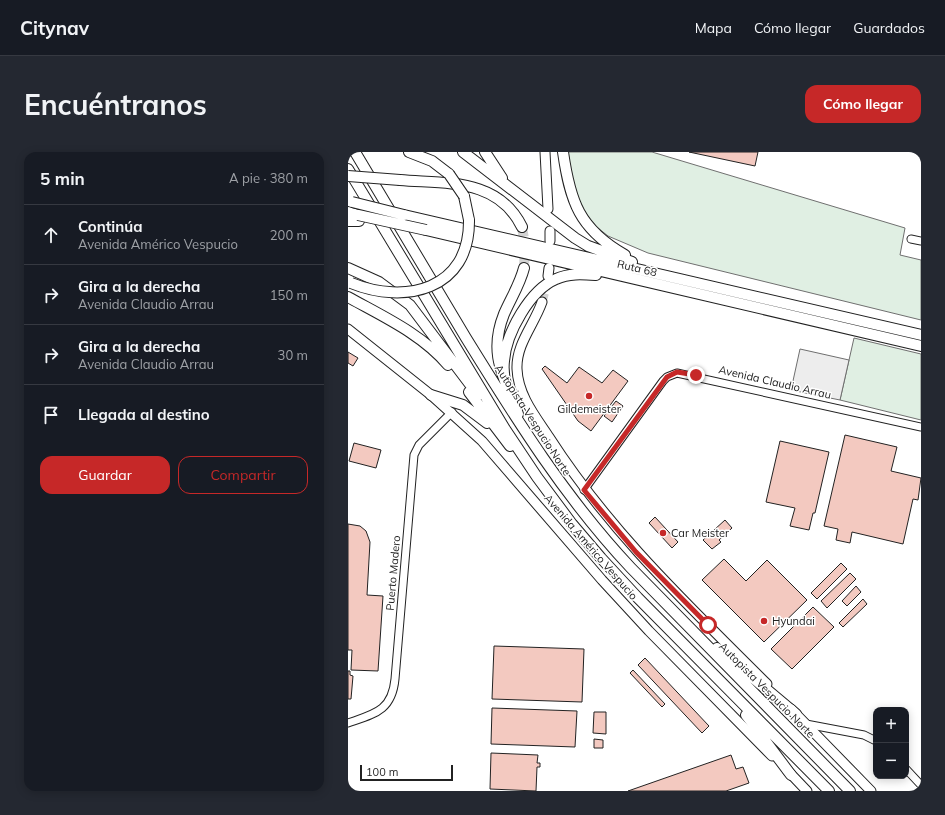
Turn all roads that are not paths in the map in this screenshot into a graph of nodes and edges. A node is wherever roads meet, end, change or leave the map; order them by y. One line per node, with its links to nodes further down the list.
1 (354, 152): 34 (highway, Autopista Vespucio Norte)
2 (409, 152): 24 (highway, bridge)
3 (463, 152): 9 (highway)
4 (485, 152): 9 (highway)
5 (545, 152): 11 (main road)
6 (563, 152): 23 (highway)
7 (348, 168): 37 (highway)
8 (348, 176): 15 (highway, bridge)
9 (515, 192): 23 (highway)
10 (350, 202): 23 (highway, Ruta 68, bridge)
11 (548, 209)
12 (348, 212): 13 (highway, Ruta 68)
13 (359, 218): 14 (highway); 22 (highway, Ruta 68, bridge)
14 (348, 221)
15 (522, 227)
16 (550, 231): 18 (main road)
17 (911, 239): 19 (street)
18 (550, 241)
19 (921, 241)
20 (348, 268): 36 (highway)
21 (524, 268): 30 (highway)
22 (617, 276): 29 (highway, Ruta 68); 30 (highway)
23 (668, 276): 28 (highway, Ruta 68)
24 (349, 282)
25 (348, 297): 35 (highway)
26 (542, 302): 38 (main road)
27 (348, 329): 31 (main road, Avenida Américo Vespucio)
28 (921, 335)
29 (921, 346)
30 (506, 385): 34 (highway)
31 (431, 395): 32 (main road, Avenida Américo Vespucio); 35 (highway)
32 (452, 412): 42 (street, Puerto Madero); 46 (main road, Avenida Américo Vespucio)
33 (921, 427): 38 (street, Avenida Claudio Arrau)
34 (526, 434): 39 (highway, Autopista Vespucio Norte)
35 (503, 438): 36 (highway)
36 (518, 452): 37 (highway)
37 (526, 461): 40 (highway)
38 (584, 490): 41 (main road)
39 (695, 633): 41 (highway); 50 (highway, Autopista Vespucio Norte)
40 (706, 666): 46 (highway); 49 (highway)
41 (796, 714): 43 (main road)
42 (348, 723)
43 (806, 724): 44 (street); 51 (main road)
44 (873, 740)
45 (909, 772): 47 (street)
46 (792, 775): 48 (main road, Avenida Américo Vespucio)
47 (921, 785)
48 (807, 791)
49 (829, 791)
50 (850, 791)
51 (871, 791)

